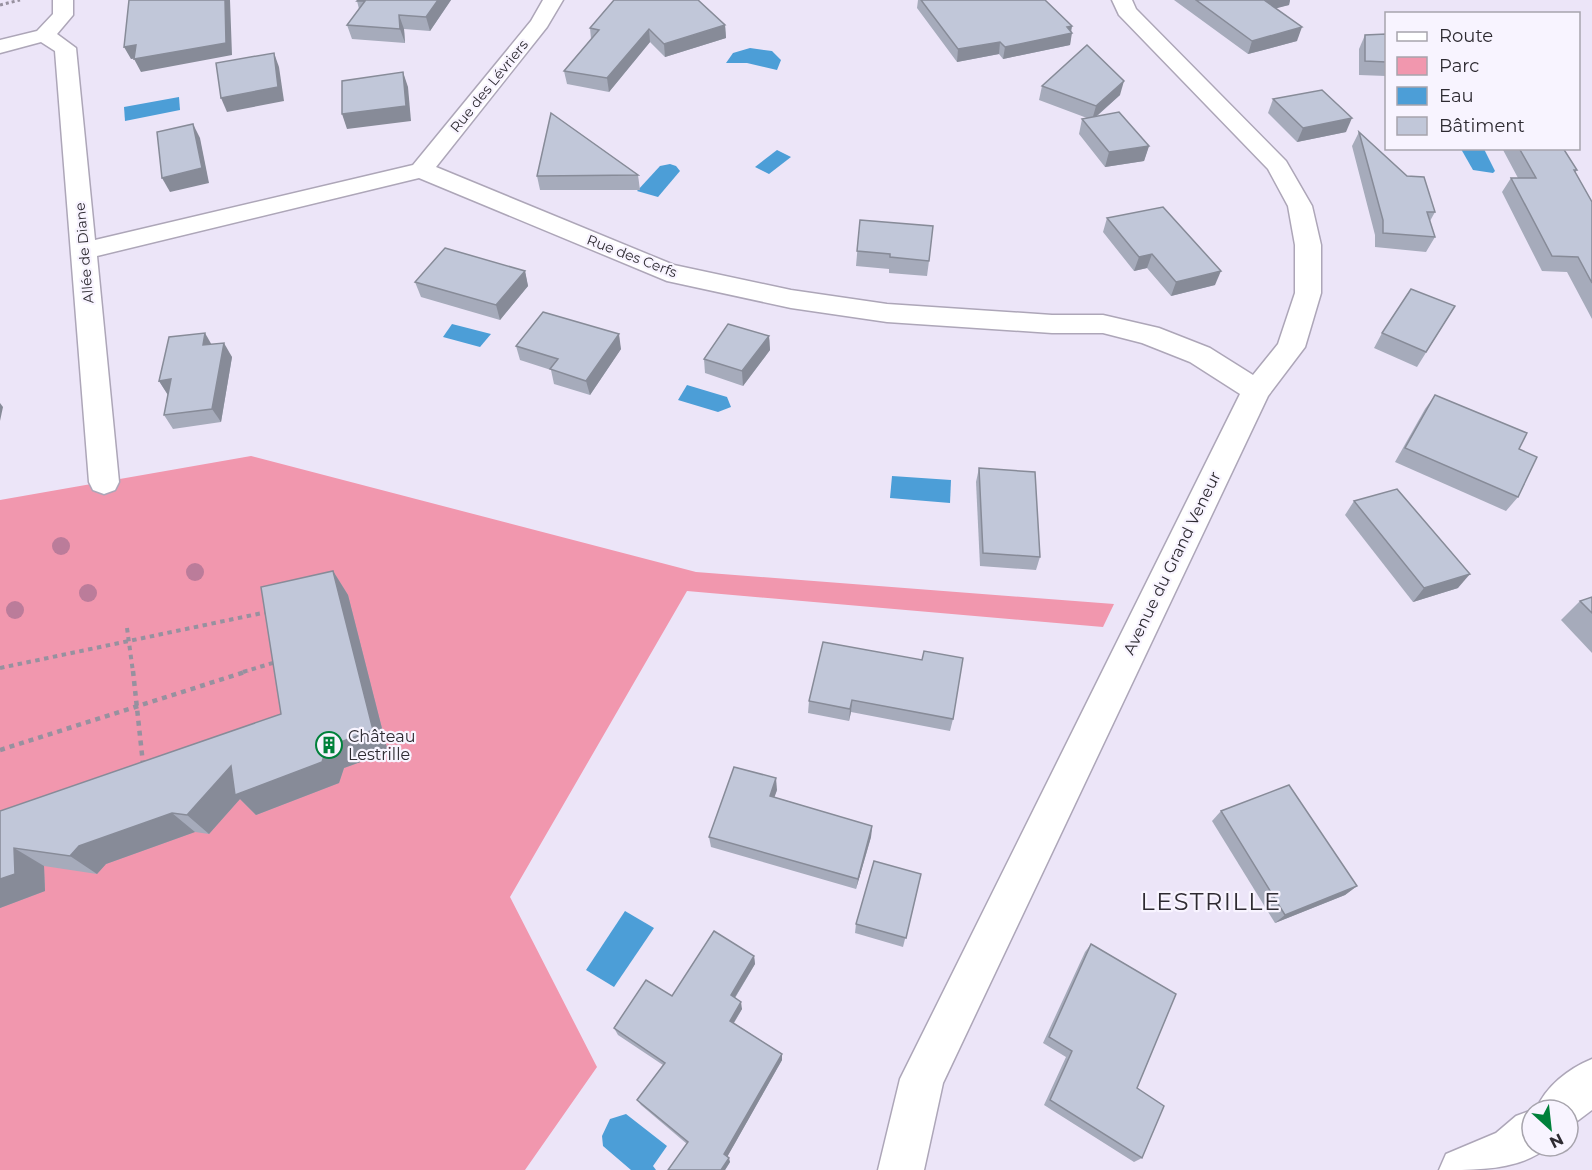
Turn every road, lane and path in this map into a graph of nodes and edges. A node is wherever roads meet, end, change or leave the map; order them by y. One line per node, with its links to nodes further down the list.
1 (20, 0): 5 (path)
2 (63, 0): 6 (street)
3 (553, 0): 8 (street, Rue des Lévriers)
4 (1122, 0): 10 (street, Avenue du Grand Veneur)
5 (0, 5)
6 (44, 35): 7 (street); 9 (street, Allée de Diane)
7 (0, 47)
8 (421, 170): 9 (street); 10 (street, Rue des Cerfs)
9 (84, 251): 11 (street, Allée de Diane)
10 (1256, 391): 25 (street, Avenue du Grand Veneur)
11 (104, 482)
12 (268, 622): 14 (path)
13 (127, 628): 14 (path)
14 (128, 640): 17 (path); 19 (path)
15 (274, 652): 16 (path)
16 (276, 662): 18 (path); 19 (path)
17 (0, 668)
18 (278, 673)
19 (138, 705): 20 (path); 21 (path)
20 (0, 750)
21 (143, 768)
22 (1592, 1081): 23 (street)
23 (1572, 1098)
24 (1520, 1142): 26 (street)
25 (901, 1170)
26 (1462, 1170)

